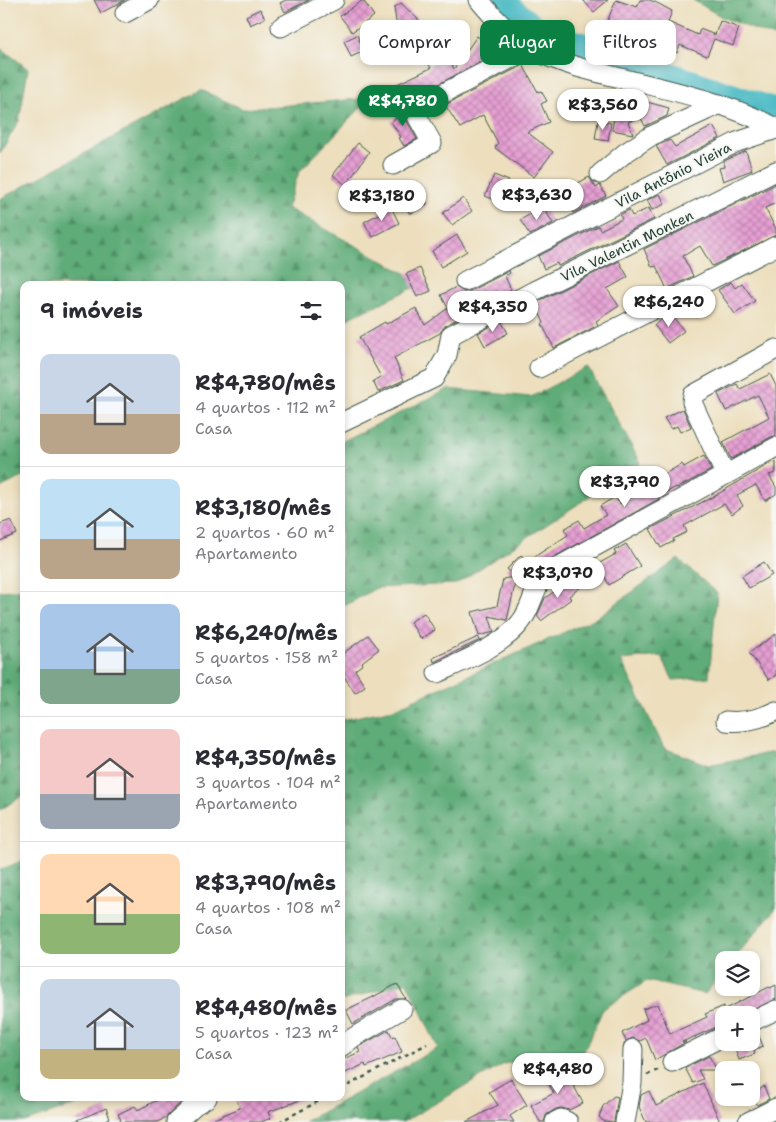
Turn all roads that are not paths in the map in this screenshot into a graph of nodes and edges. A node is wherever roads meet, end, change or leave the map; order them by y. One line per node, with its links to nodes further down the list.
1 (149, 0): 4 (street)
2 (334, 0): 6 (street)
3 (478, 0): 5 (street)
4 (125, 13)
5 (495, 20)
6 (281, 27)
7 (498, 65): 11 (street)
8 (572, 65): 9 (street)
9 (720, 104): 10 (street); 13 (street)
10 (776, 129): 15 (street, Vila Antônio Vieira)
11 (393, 165)
12 (776, 171): 18 (street, Vila Valentin Monken)
13 (600, 174)
14 (776, 246): 17 (street)
15 (465, 281)
16 (776, 348): 20 (street)
17 (539, 368)
18 (345, 421)
19 (776, 447): 20 (street)
20 (725, 474): 21 (street)
21 (437, 673)
22 (776, 711): 23 (street)
23 (726, 722)
24 (402, 1009): 28 (street)
25 (776, 1010): 26 (street)
26 (760, 1018)
27 (715, 1040): 30 (street)
28 (345, 1045)
29 (633, 1049): 36 (street)
30 (672, 1062)
31 (202, 1101): 33 (street)
32 (776, 1108): 37 (street)
33 (176, 1122)
34 (555, 1122): 35 (street)
35 (568, 1122)
36 (626, 1122)
37 (748, 1122)

